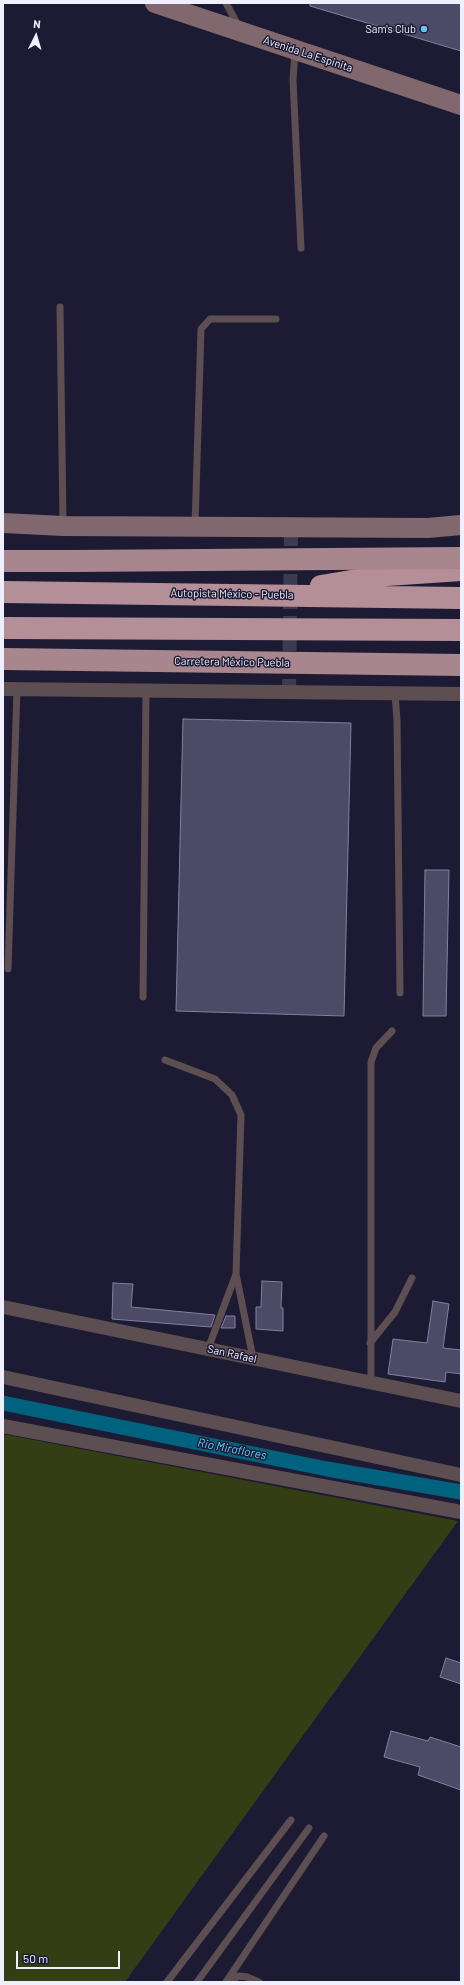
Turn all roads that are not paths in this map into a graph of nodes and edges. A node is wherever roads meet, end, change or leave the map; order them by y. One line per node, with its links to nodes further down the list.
1 (155, 3): 3 (main road, Avenida La Espinita)
2 (226, 3): 3 (lane)
3 (242, 32): 4 (main road, Avenida La Espinita)
4 (295, 50): 5 (main road, Avenida La Espinita); 6 (lane)
5 (461, 105)
6 (301, 248)
7 (60, 307): 11 (lane)
8 (276, 319): 12 (lane)
9 (3, 523): 11 (main road)
10 (461, 525): 12 (main road)
11 (63, 526): 12 (main road)
12 (195, 527)
13 (461, 558): 14 (highway, bridge)
14 (3, 560)
15 (461, 570): 18 (highway)
16 (461, 589): 19 (highway)
17 (3, 592): 18 (highway, Autopista México - Puebla)
18 (265, 594): 19 (highway, Autopista México - Puebla)
19 (433, 598): 20 (highway, Autopista México - Puebla)
20 (461, 598)
21 (3, 628): 22 (highway)
22 (455, 631)
23 (3, 659): 24 (highway, Carretera México Puebla)
24 (461, 665)
25 (10, 689): 26 (street); 29 (lane)
26 (146, 691): 28 (street); 31 (lane)
27 (461, 694): 28 (street)
28 (395, 695): 30 (lane)
29 (8, 969)
30 (400, 993)
31 (143, 997)
32 (392, 1031): 37 (lane)
33 (165, 1060): 34 (lane)
34 (236, 1274): 38 (lane); 39 (lane)
35 (412, 1278): 37 (lane)
36 (3, 1307): 38 (street, San Rafael)
37 (370, 1343): 41 (lane)
38 (208, 1349): 39 (street, San Rafael)
39 (252, 1358): 41 (street, San Rafael)
40 (3, 1377): 44 (street)
41 (371, 1382): 42 (street, San Rafael)
42 (461, 1401)
43 (3, 1426): 45 (street)
44 (461, 1475)
45 (461, 1512)
46 (291, 1820): 49 (lane)
47 (309, 1828): 50 (lane)
48 (324, 1836): 51 (lane)
49 (167, 1982)
50 (197, 1982)
51 (226, 1982): 52 (lane)
52 (259, 1982)

